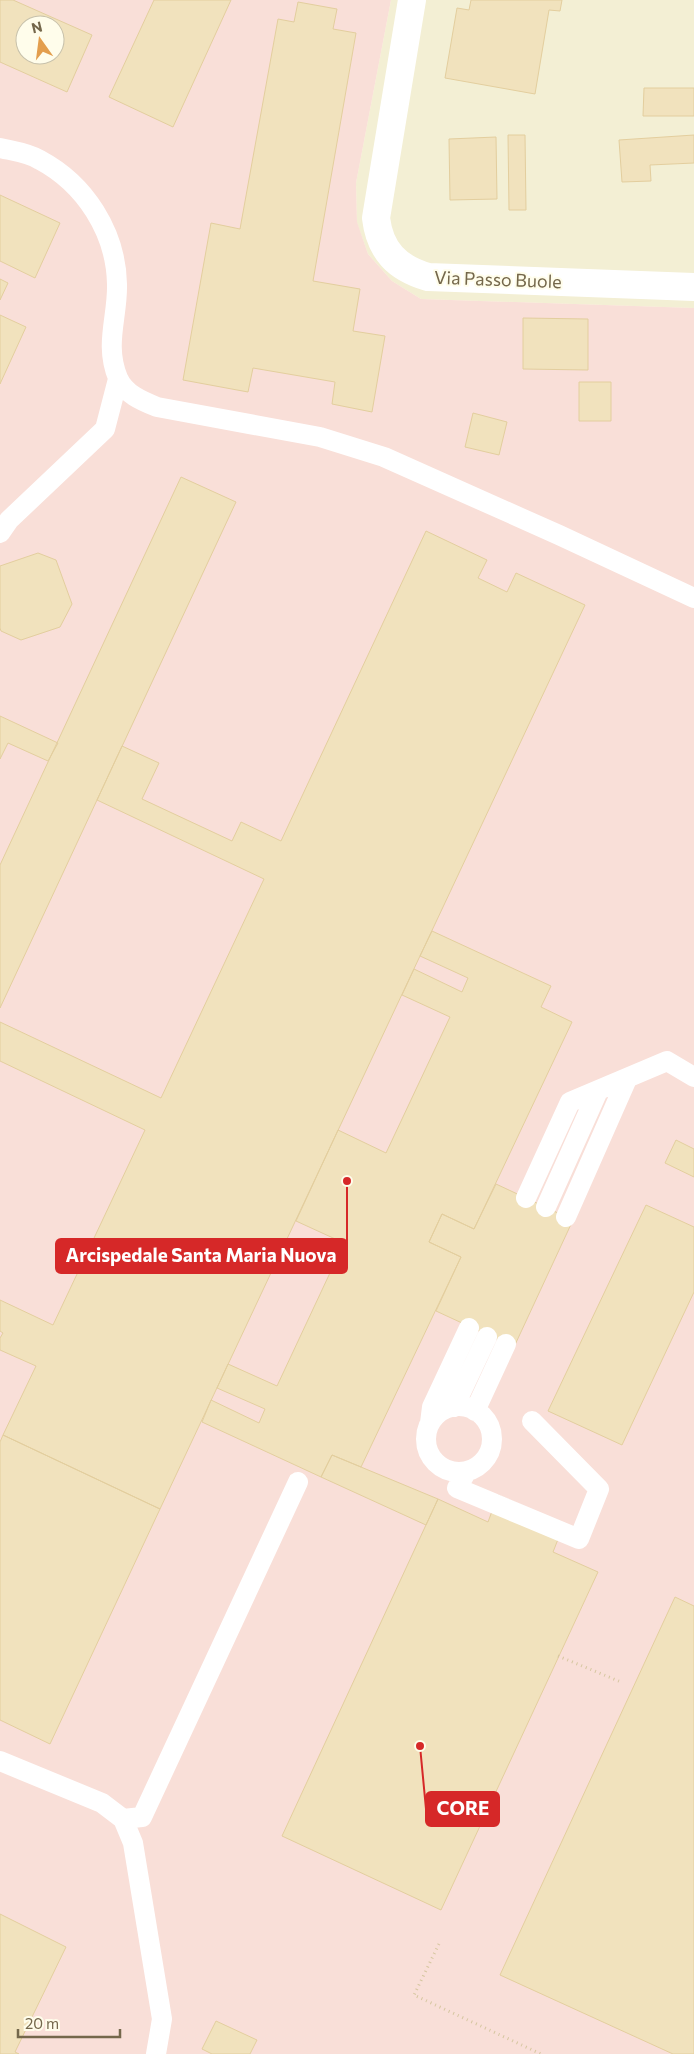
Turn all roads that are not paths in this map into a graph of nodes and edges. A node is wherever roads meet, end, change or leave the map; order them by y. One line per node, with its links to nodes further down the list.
1 (412, 0): 3 (street, Via Passo Buole)
2 (0, 148): 4 (lane)
3 (694, 287)
4 (118, 379): 5 (lane); 6 (lane)
5 (0, 533)
6 (694, 598)
7 (694, 1077): 8 (lane)
8 (627, 1078): 9 (lane); 12 (lane)
9 (598, 1090): 10 (lane); 11 (lane)
10 (526, 1198)
11 (546, 1207)
12 (566, 1217)
13 (469, 1328): 19 (lane)
14 (487, 1337): 16 (lane)
15 (506, 1344): 17 (lane)
16 (454, 1406): 17 (lane); 19 (lane)
17 (475, 1411): 20 (lane)
18 (532, 1421): 20 (lane)
19 (430, 1423): 20 (lane)
20 (467, 1471)
21 (298, 1482): 23 (lane)
22 (0, 1761): 23 (lane)
23 (123, 1819): 24 (lane)
24 (156, 2054)

